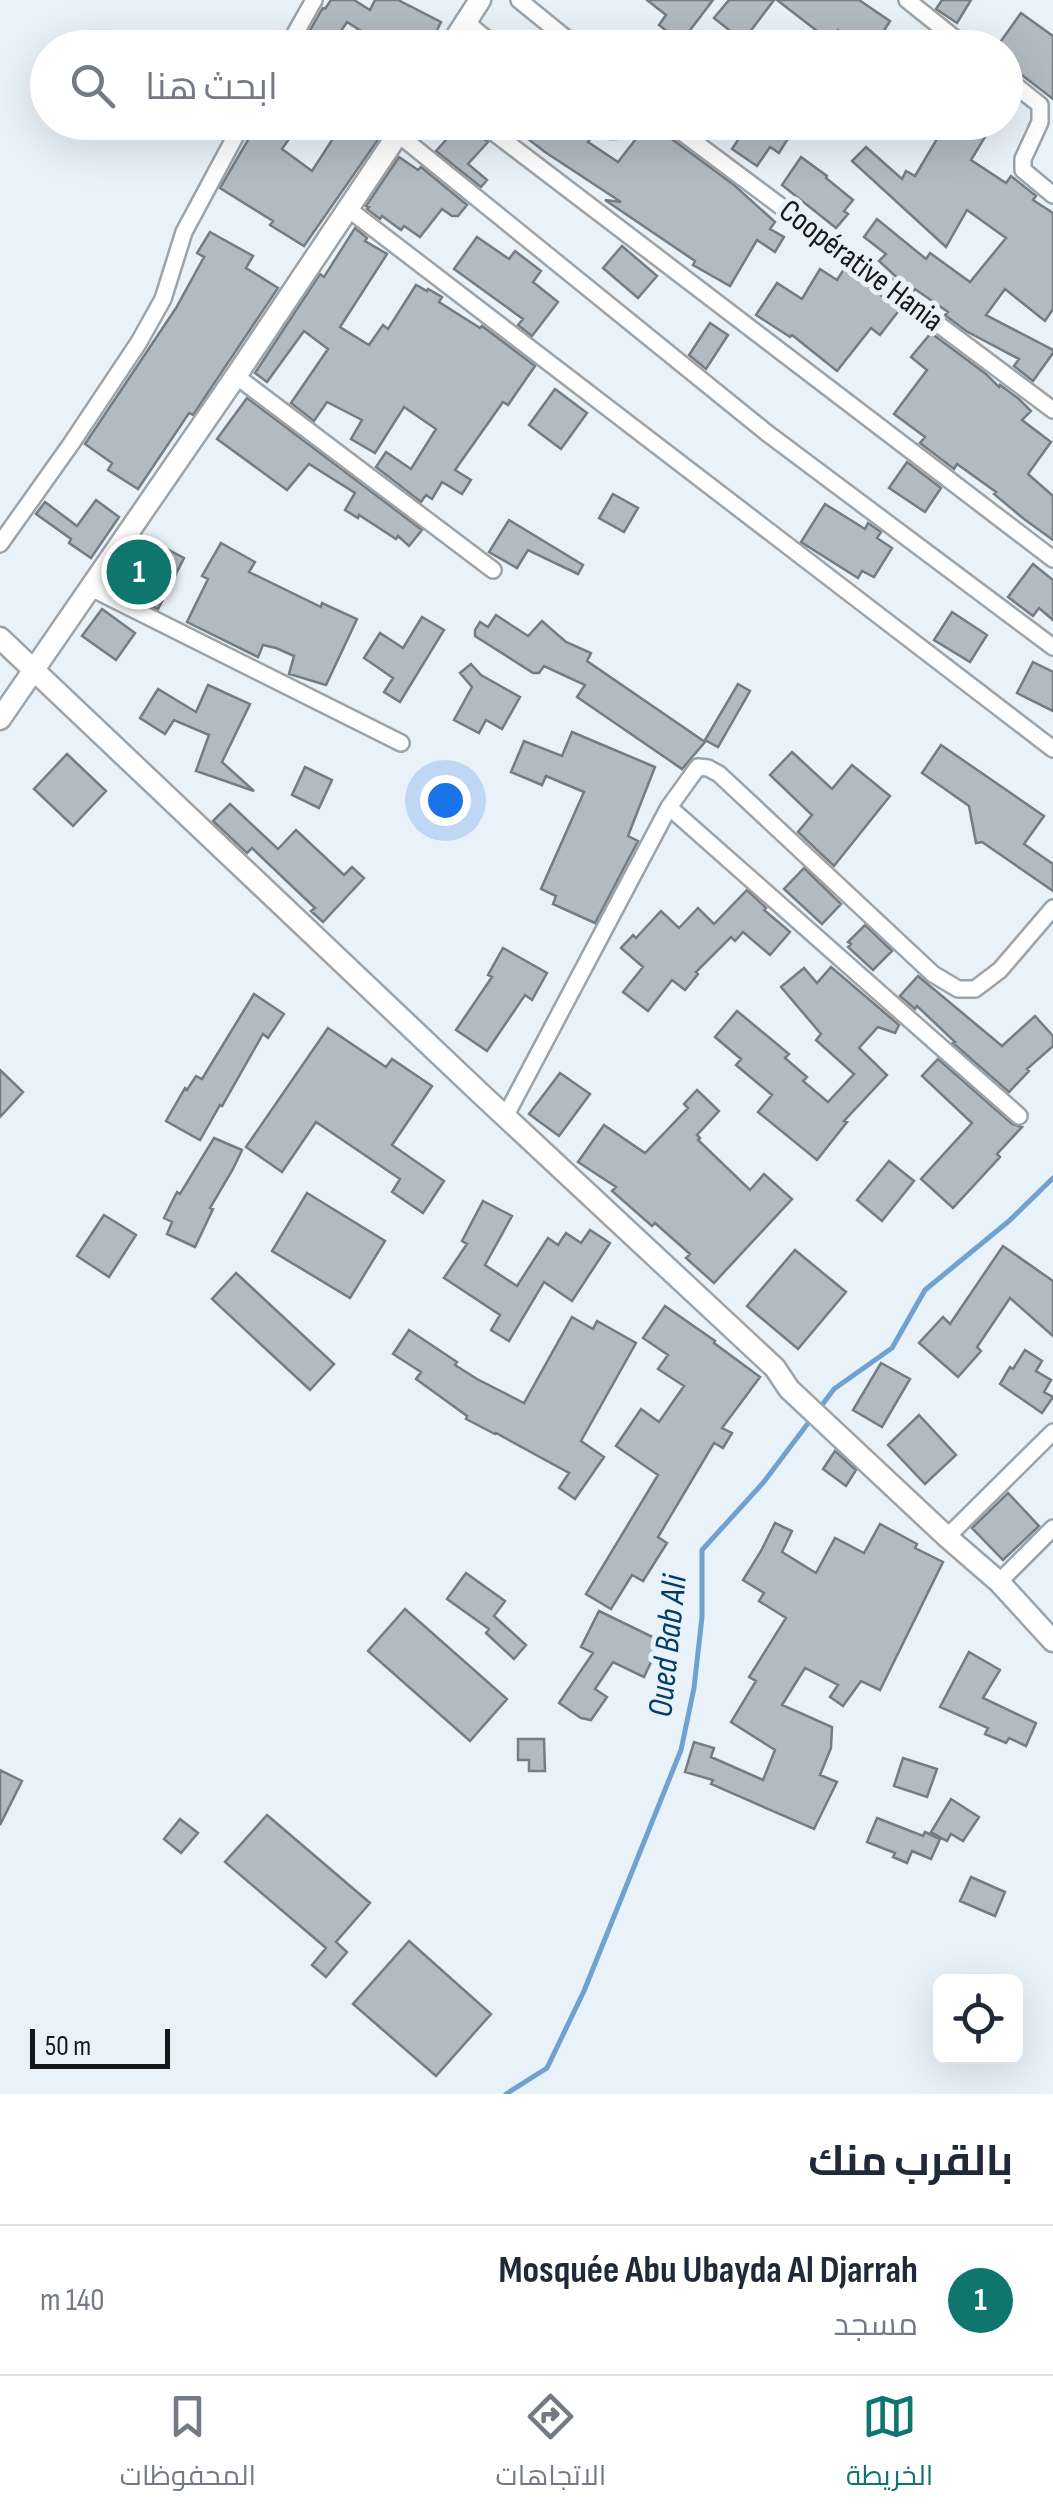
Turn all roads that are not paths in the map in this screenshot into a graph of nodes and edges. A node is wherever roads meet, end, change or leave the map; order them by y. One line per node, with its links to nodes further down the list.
1 (314, 0): 6 (street)
2 (480, 0): 5 (street)
3 (518, 0): 9 (street)
4 (908, 0): 10 (street)
5 (465, 21): 7 (street); 8 (street)
6 (296, 30)
7 (460, 30)
8 (476, 30)
9 (556, 30)
10 (945, 30)
11 (1023, 92): 17 (street)
12 (233, 140): 21 (street)
13 (395, 140): 18 (street)
14 (416, 140): 26 (street)
15 (504, 140): 22 (street)
16 (692, 140): 20 (street, Coopérative Hania)
17 (1053, 195)
18 (347, 208): 19 (street); 30 (street)
19 (236, 376): 23 (street); 24 (street)
20 (1053, 410)
21 (0, 544)
22 (1053, 559)
23 (493, 570)
24 (91, 588): 27 (street); 29 (street)
25 (0, 638): 27 (street)
26 (1053, 647)
27 (34, 671): 28 (street); 33 (street)
28 (0, 719)
29 (402, 743)
30 (1053, 749)
31 (670, 807): 32 (street); 33 (street); 34 (street)
32 (1053, 908)
33 (506, 1115): 37 (street)
34 (1019, 1116)
35 (1053, 1432): 37 (street)
36 (1053, 1528): 38 (street)
37 (947, 1537): 38 (street)
38 (999, 1582): 39 (street)
39 (1053, 1641)

